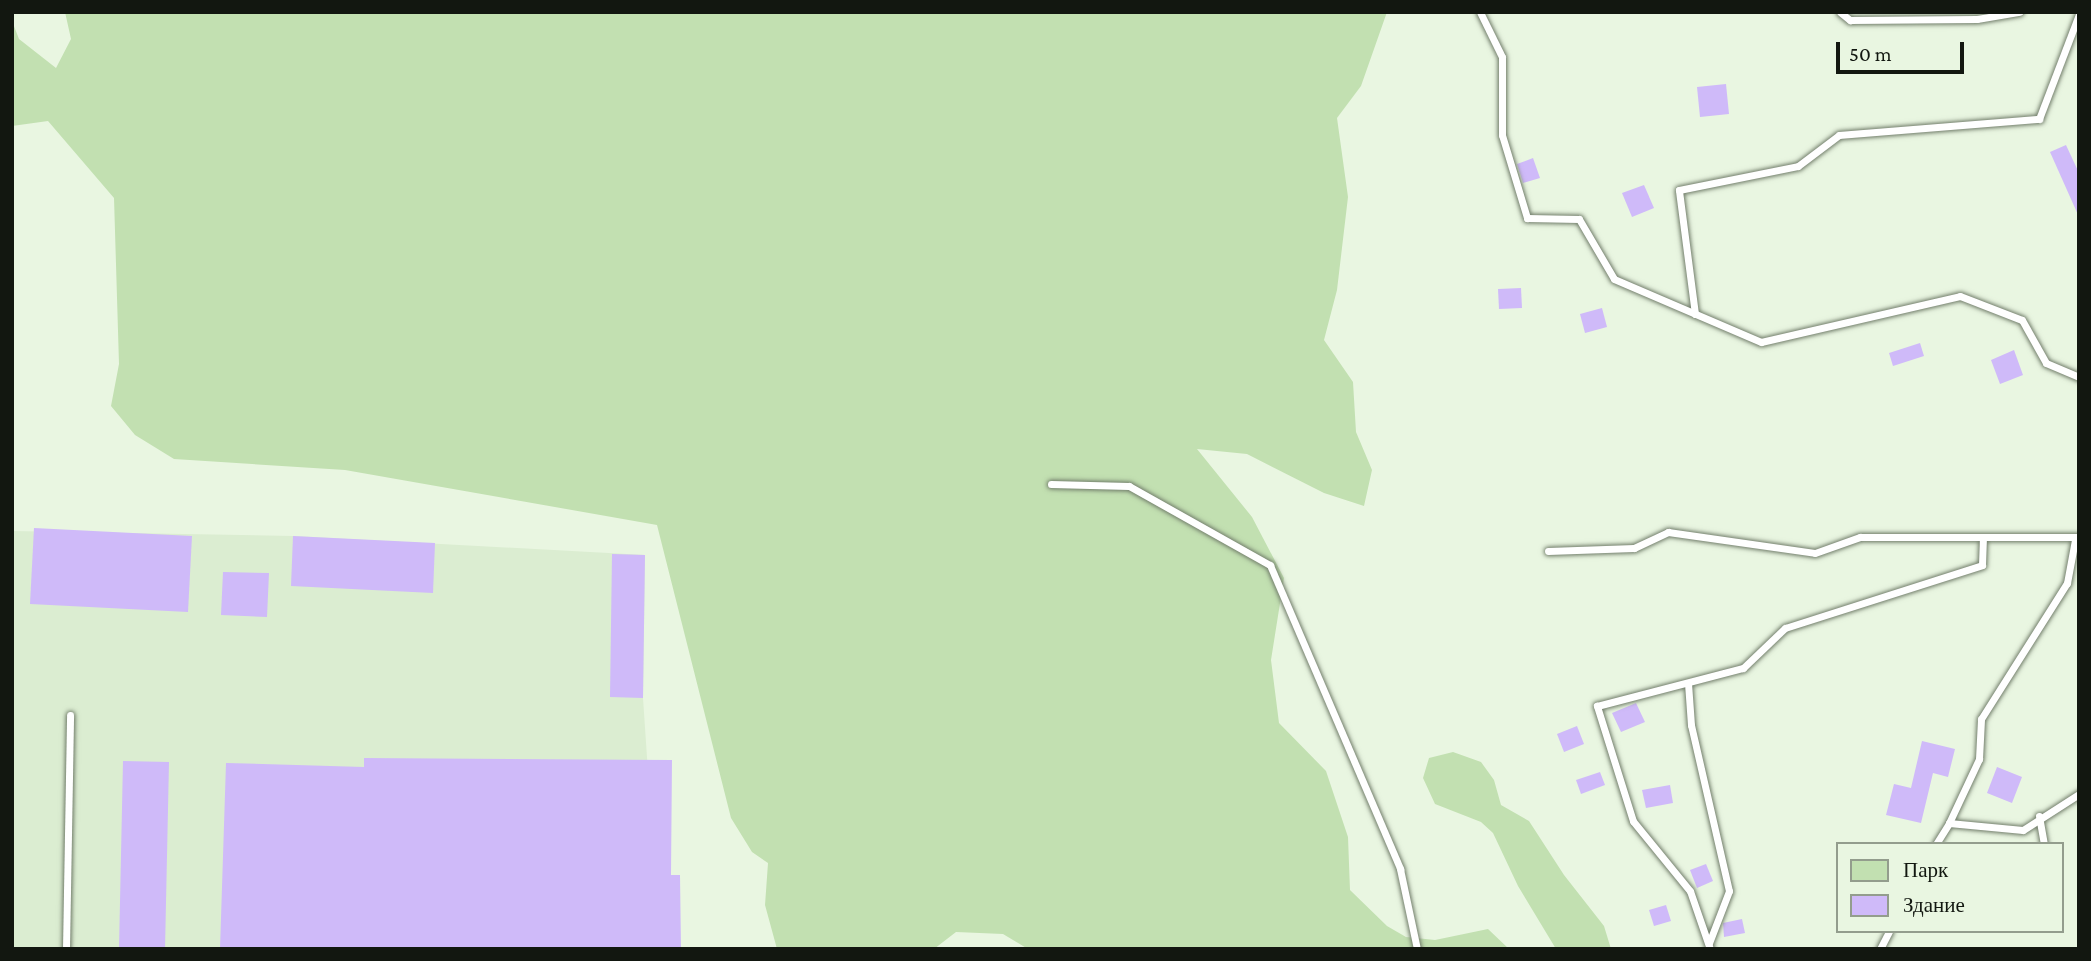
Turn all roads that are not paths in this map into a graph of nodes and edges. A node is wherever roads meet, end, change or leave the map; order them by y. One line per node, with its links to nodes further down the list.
1 (1480, 12): 7 (lane)
2 (1840, 12): 5 (lane)
3 (2019, 12): 6 (lane)
4 (2079, 14): 7 (lane)
5 (1848, 16): 6 (lane)
6 (1975, 16)
7 (1695, 314): 8 (lane)
8 (2079, 377)
9 (1051, 484): 23 (lane)
10 (1983, 538): 11 (lane); 12 (lane); 13 (lane)
11 (2077, 539): 17 (lane)
12 (1548, 551)
13 (1688, 683): 21 (lane); 21 (lane)
14 (70, 715): 22 (lane)
15 (2079, 794): 16 (lane)
16 (2039, 816): 17 (lane); 19 (lane)
17 (1948, 823): 18 (lane)
18 (1937, 842)
19 (2044, 842)
20 (1888, 933): 24 (lane)
21 (1710, 946)
22 (66, 949)
23 (1418, 949)
24 (1880, 949)

